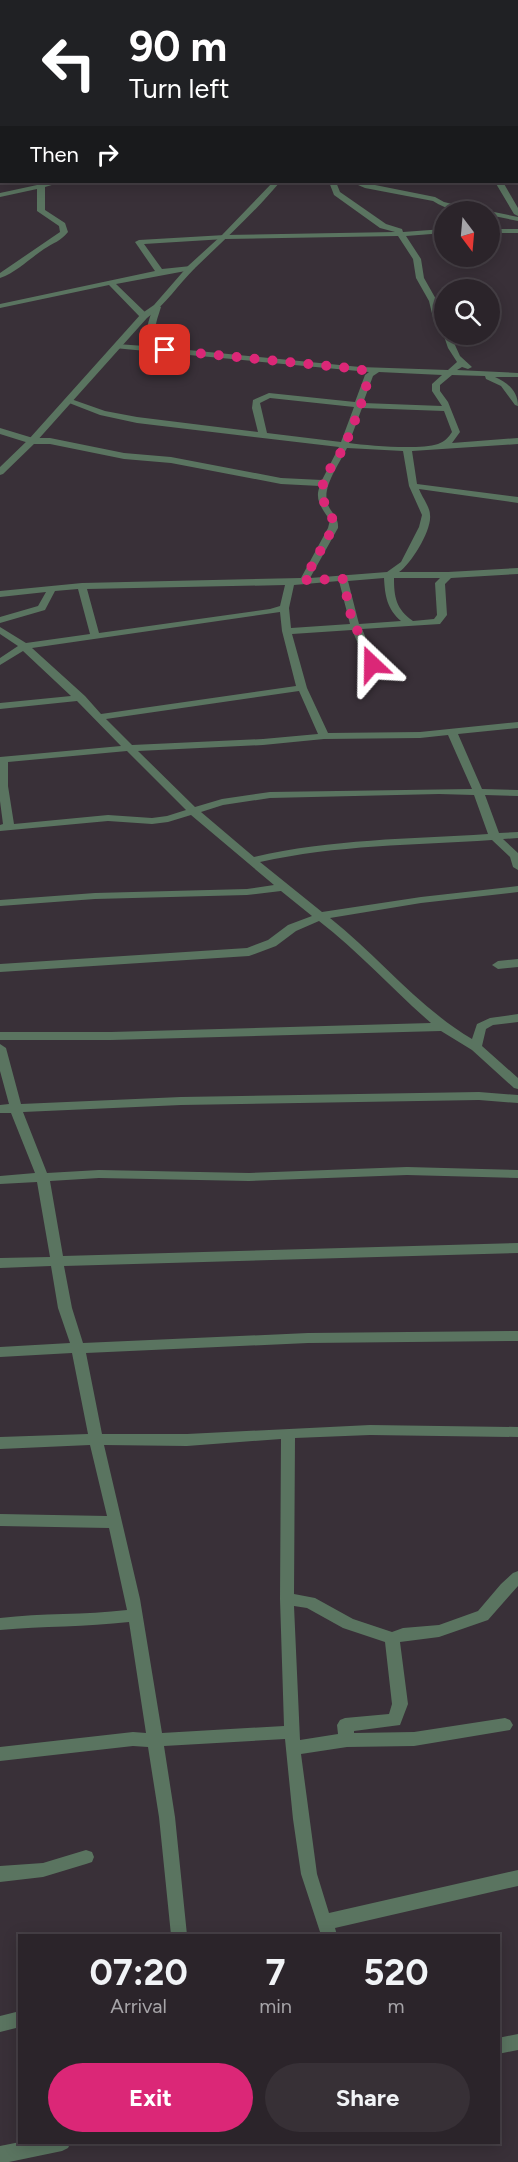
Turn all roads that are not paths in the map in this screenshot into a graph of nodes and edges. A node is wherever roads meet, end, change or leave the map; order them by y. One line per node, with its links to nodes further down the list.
1 (54, 183): 6 (street)
2 (275, 183): 16 (street)
3 (333, 183): 15 (street)
4 (358, 183): 8 (street)
5 (500, 183): 9 (street)
6 (41, 186): 7 (street); 19 (street)
7 (0, 195)
8 (438, 201)
9 (518, 214)
10 (500, 215): 11 (street)
11 (518, 219)
12 (500, 231): 13 (street)
13 (518, 231)
14 (434, 232): 15 (street)
15 (405, 233): 16 (street); 21 (street)
16 (225, 237): 17 (street); 18 (street)
17 (191, 268): 18 (street); 23 (street)
18 (160, 272): 20 (street)
19 (0, 276)
20 (111, 283): 22 (street); 24 (street)
21 (434, 305)
22 (0, 306)
23 (158, 307): 24 (street); 27 (street)
24 (144, 316): 26 (street)
25 (451, 345): 28 (street)
26 (117, 346): 27 (street); 35 (street)
27 (165, 350): 29 (street)
28 (461, 363): 31 (street); 32 (street)
29 (360, 369): 30 (street); 34 (street)
30 (380, 369): 31 (street); 34 (street)
31 (450, 372): 32 (street); 38 (street)
32 (480, 373): 33 (street); 36 (street)
33 (518, 375)
34 (367, 379): 37 (street)
35 (68, 401): 40 (street); 41 (street)
36 (518, 403)
37 (360, 405): 38 (street); 40 (street); 43 (street)
38 (447, 410): 44 (street)
39 (0, 431): 41 (street)
40 (264, 437): 43 (street)
41 (32, 441): 46 (street); 47 (street)
42 (518, 441): 44 (street)
43 (344, 446): 45 (street); 47 (street)
44 (441, 446): 45 (street)
45 (407, 448): 48 (street)
46 (0, 472)
47 (323, 486): 57 (street)
48 (413, 486): 49 (street); 50 (street)
49 (518, 500)
50 (405, 564): 52 (street); 53 (street)
51 (518, 571): 55 (street)
52 (388, 575): 53 (street); 56 (street); 65 (street)
53 (416, 575): 54 (street)
54 (429, 576): 55 (street); 59 (street)
55 (448, 576): 59 (street)
56 (343, 579): 57 (street); 66 (street)
57 (304, 580): 58 (street)
58 (290, 582): 60 (street); 63 (street)
59 (440, 583): 65 (street)
60 (82, 586): 61 (street); 69 (street)
61 (52, 589): 62 (street); 64 (street)
62 (0, 594)
63 (284, 611): 68 (street); 69 (street)
64 (0, 620)
65 (411, 623): 66 (street)
66 (356, 626): 68 (street); 72 (street)
67 (0, 630): 70 (street)
68 (287, 631): 73 (street)
69 (95, 636): 70 (street)
70 (24, 646): 71 (street); 74 (street)
71 (0, 662)
72 (372, 664)
73 (302, 688): 76 (street); 81 (street)
74 (81, 698): 75 (street); 77 (street)
75 (0, 706)
76 (126, 715): 77 (street); 79 (street)
77 (99, 717): 79 (street)
78 (518, 725): 80 (street)
79 (112, 731): 82 (street); 83 (street)
80 (452, 733): 81 (street); 85 (street)
81 (324, 736): 82 (street)
82 (129, 749): 83 (street); 88 (street)
83 (93, 750): 84 (street)
84 (2, 759): 90 (street)
85 (478, 791): 86 (street); 87 (street); 92 (street)
86 (518, 793)
87 (210, 806): 88 (street); 89 (street)
88 (194, 812): 89 (street); 90 (street)
89 (208, 822): 93 (street)
90 (4, 827)
91 (518, 835): 92 (street)
92 (495, 837): 93 (street); 94 (street)
93 (251, 861): 95 (street)
94 (518, 867)
95 (282, 887): 97 (street); 98 (street)
96 (518, 889): 98 (street)
97 (0, 903)
98 (321, 916): 101 (street); 103 (street)
99 (518, 963): 100 (street)
100 (498, 965)
101 (0, 968)
102 (518, 1018): 105 (street)
103 (443, 1027): 104 (street); 105 (street)
104 (0, 1036)
105 (476, 1047): 107 (street)
106 (0, 1048): 109 (street)
107 (518, 1085)
108 (518, 1099): 109 (street)
109 (16, 1108): 110 (street); 112 (street)
110 (0, 1109)
111 (518, 1174): 112 (street)
112 (43, 1178): 113 (street); 115 (street)
113 (0, 1180)
114 (518, 1248): 115 (street)
115 (56, 1262): 116 (street); 118 (street)
116 (0, 1263)
117 (518, 1336): 118 (street)
118 (78, 1348): 119 (street); 122 (street)
119 (0, 1352)
120 (518, 1432): 121 (street)
121 (288, 1433): 122 (street); 127 (street)
122 (96, 1439): 123 (street); 125 (street)
123 (0, 1443)
124 (0, 1520): 125 (street)
125 (116, 1522): 128 (street)
126 (518, 1577): 130 (street)
127 (288, 1599): 130 (street); 132 (street)
128 (135, 1615): 129 (street); 133 (street)
129 (0, 1624)
130 (392, 1638): 134 (street)
131 (505, 1725): 134 (street)
132 (291, 1732): 133 (street); 135 (street)
133 (154, 1740): 136 (street); 141 (street)
134 (348, 1740): 135 (street)
135 (292, 1748): 140 (street)
136 (0, 1754)
137 (86, 1857): 138 (street)
138 (0, 1874)
139 (518, 1878): 140 (street)
140 (327, 1928)
141 (179, 1934)
142 (18, 2020): 143 (street)
143 (0, 2024)
144 (518, 2042): 145 (street)
145 (500, 2046)
146 (52, 2144): 147 (street)
147 (0, 2155)

